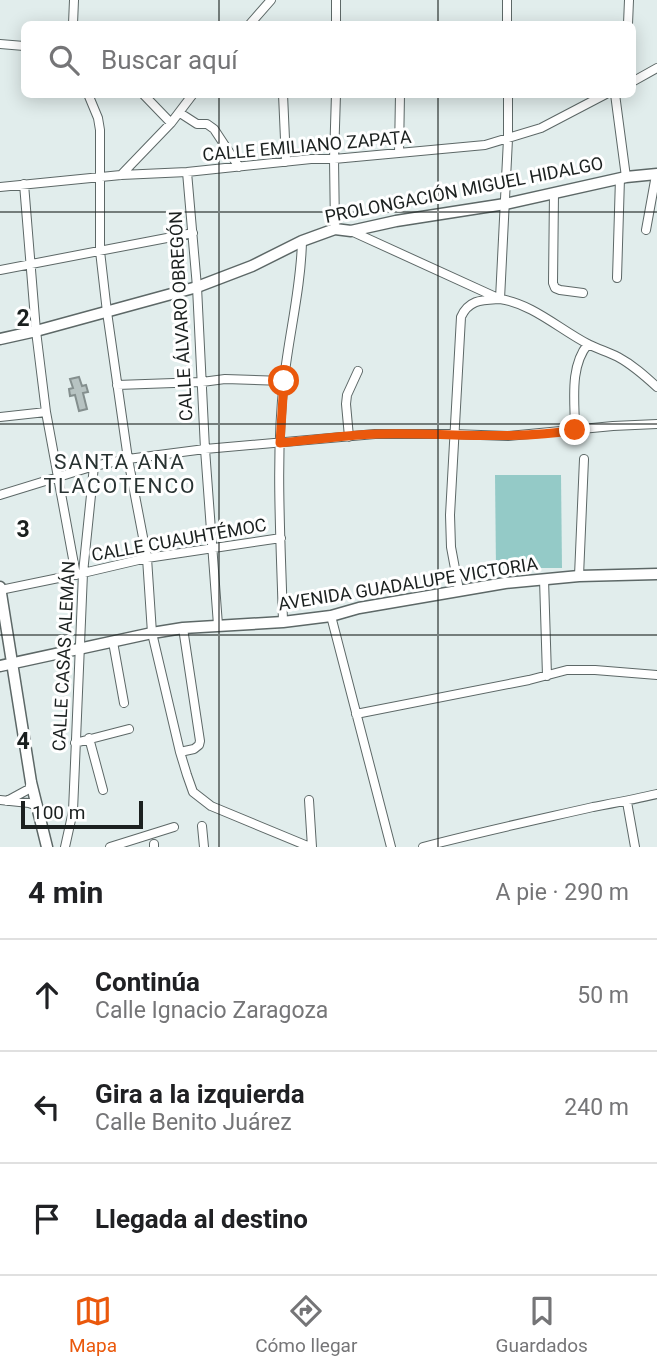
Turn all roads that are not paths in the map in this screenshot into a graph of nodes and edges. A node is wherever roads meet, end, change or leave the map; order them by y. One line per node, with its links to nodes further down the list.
1 (74, 0): 6 (street)
2 (271, 0): 7 (street)
3 (336, 0): 8 (street)
4 (507, 0): 9 (street)
5 (629, 0): 10 (street)
6 (73, 21)
7 (253, 21)
8 (336, 21)
9 (507, 21)
10 (628, 21)
11 (0, 44): 12 (street)
12 (21, 46)
13 (657, 68): 14 (street)
14 (636, 80)
15 (90, 98): 35 (street)
16 (148, 98): 25 (street)
17 (190, 98): 24 (street)
18 (284, 98): 29 (street)
19 (336, 98): 28 (street)
20 (400, 98): 27 (street)
21 (508, 98): 26 (street)
22 (599, 98): 26 (street, CALLE EMILIANO ZAPATA)
23 (615, 98): 34 (street)
24 (180, 113): 25 (street); 30 (street)
25 (171, 123): 33 (street)
26 (508, 139): 27 (street, CALLE EMILIANO ZAPATA); 39 (street)
27 (399, 153): 28 (street, CALLE EMILIANO ZAPATA)
28 (334, 159): 29 (street, CALLE EMILIANO ZAPATA); 40 (street)
29 (286, 162): 30 (street, CALLE EMILIANO ZAPATA)
30 (239, 167): 31 (street, CALLE EMILIANO ZAPATA)
31 (187, 172): 33 (street, CALLE EMILIANO ZAPATA); 43 (street, CALLE ÁLVARO OBREGÓN)
32 (656, 174): 34 (street, PROLONGACIÓN MIGUEL HIDALGO); 41 (street)
33 (121, 175): 35 (street, CALLE EMILIANO ZAPATA)
34 (623, 177): 38 (street, PROLONGACIÓN MIGUEL HIDALGO); 48 (street)
35 (100, 178): 36 (street, CALLE EMILIANO ZAPATA); 45 (street)
36 (24, 184): 37 (street, CALLE EMILIANO ZAPATA); 46 (street)
37 (0, 187)
38 (554, 192): 39 (street, PROLONGACIÓN MIGUEL HIDALGO); 50 (street)
39 (505, 204): 42 (street, PROLONGACIÓN MIGUEL HIDALGO); 51 (street)
40 (335, 229): 42 (street, PROLONGACIÓN MIGUEL HIDALGO); 44 (street, PROLONGACIÓN MIGUEL HIDALGO)
41 (646, 230)
42 (351, 231): 51 (street)
43 (193, 233): 45 (street); 49 (street, CALLE ÁLVARO OBREGÓN)
44 (302, 241): 49 (street, PROLONGACIÓN MIGUEL HIDALGO); 57 (street)
45 (100, 251): 46 (street); 52 (street)
46 (32, 265): 47 (street); 53 (street)
47 (0, 270)
48 (617, 278)
49 (197, 287): 52 (street, PROLONGACIÓN MIGUEL HIDALGO); 58 (street, CALLE ÁLVARO OBREGÓN)
50 (583, 293)
51 (500, 299): 55 (street); 65 (street)
52 (107, 312): 53 (street, PROLONGACIÓN MIGUEL HIDALGO); 59 (street)
53 (36, 331): 54 (street, PROLONGACIÓN MIGUEL HIDALGO); 61 (street)
54 (0, 339)
55 (588, 344): 60 (street); 64 (street)
56 (358, 371): 66 (street)
57 (284, 381): 58 (street); 67 (street)
58 (202, 382): 59 (street); 68 (street, CALLE ÁLVARO OBREGÓN)
59 (117, 386): 69 (street)
60 (657, 387)
61 (46, 412): 62 (street); 72 (street)
62 (0, 417)
63 (657, 424): 64 (street)
64 (575, 430): 65 (street)
65 (453, 434): 66 (street); 82 (street)
66 (349, 437): 67 (street)
67 (280, 443): 68 (street); 74 (street)
68 (205, 449): 69 (street); 75 (street, CALLE ÁLVARO OBREGÓN)
69 (128, 459): 71 (street); 76 (street)
70 (584, 459): 79 (street)
71 (94, 466): 72 (street); 77 (street, CALLE CASAS ALEMÁN)
72 (58, 476): 73 (street); 77 (street)
73 (0, 495)
74 (281, 538): 75 (street, CALLE CUAUHTÉMOC); 84 (street)
75 (213, 547): 76 (street, CALLE CUAUHTÉMOC); 85 (street, CALLE ÁLVARO OBREGÓN)
76 (147, 558): 77 (street, CALLE CUAUHTÉMOC); 87 (street)
77 (80, 574): 81 (street, CALLE CUAUHTÉMOC); 89 (street, CALLE CASAS ALEMÁN)
78 (657, 574): 79 (street, AVENIDA GUADALUPE VICTORIA)
79 (579, 576): 80 (street, AVENIDA GUADALUPE VICTORIA)
80 (544, 579): 82 (street, AVENIDA GUADALUPE VICTORIA); 93 (street)
81 (0, 589): 90 (street)
82 (459, 590): 83 (street, AVENIDA GUADALUPE VICTORIA)
83 (331, 617): 84 (street, AVENIDA GUADALUPE VICTORIA); 95 (street)
84 (283, 622): 85 (street, AVENIDA GUADALUPE VICTORIA)
85 (218, 625): 86 (street, AVENIDA GUADALUPE VICTORIA)
86 (183, 628): 87 (street, AVENIDA GUADALUPE VICTORIA); 99 (street)
87 (152, 633): 88 (street, AVENIDA GUADALUPE VICTORIA); 99 (street)
88 (113, 642): 89 (street, AVENIDA GUADALUPE VICTORIA); 94 (street)
89 (80, 649): 90 (street, AVENIDA GUADALUPE VICTORIA); 98 (street, CALLE CASAS ALEMÁN)
90 (12, 663): 91 (street, AVENIDA GUADALUPE VICTORIA); 100 (street)
91 (0, 667)
92 (657, 674): 93 (street)
93 (547, 676): 95 (street)
94 (124, 703)
95 (356, 714): 114 (street)
96 (129, 729): 97 (street)
97 (89, 738): 98 (street); 101 (street)
98 (75, 743): 110 (street, CALLE CASAS ALEMÁN)
99 (180, 752): 113 (street)
100 (31, 782): 104 (street); 106 (street)
101 (103, 790)
102 (657, 794): 105 (street)
103 (309, 800): 113 (street)
104 (3, 801): 106 (street)
105 (627, 802): 115 (street); 116 (street)
106 (37, 806): 109 (street)
107 (202, 825): 112 (street)
108 (174, 827): 111 (street)
109 (47, 847)
110 (65, 847)
111 (110, 847)
112 (204, 847)
113 (311, 847)
114 (391, 847)
115 (423, 847)
116 (635, 847)

